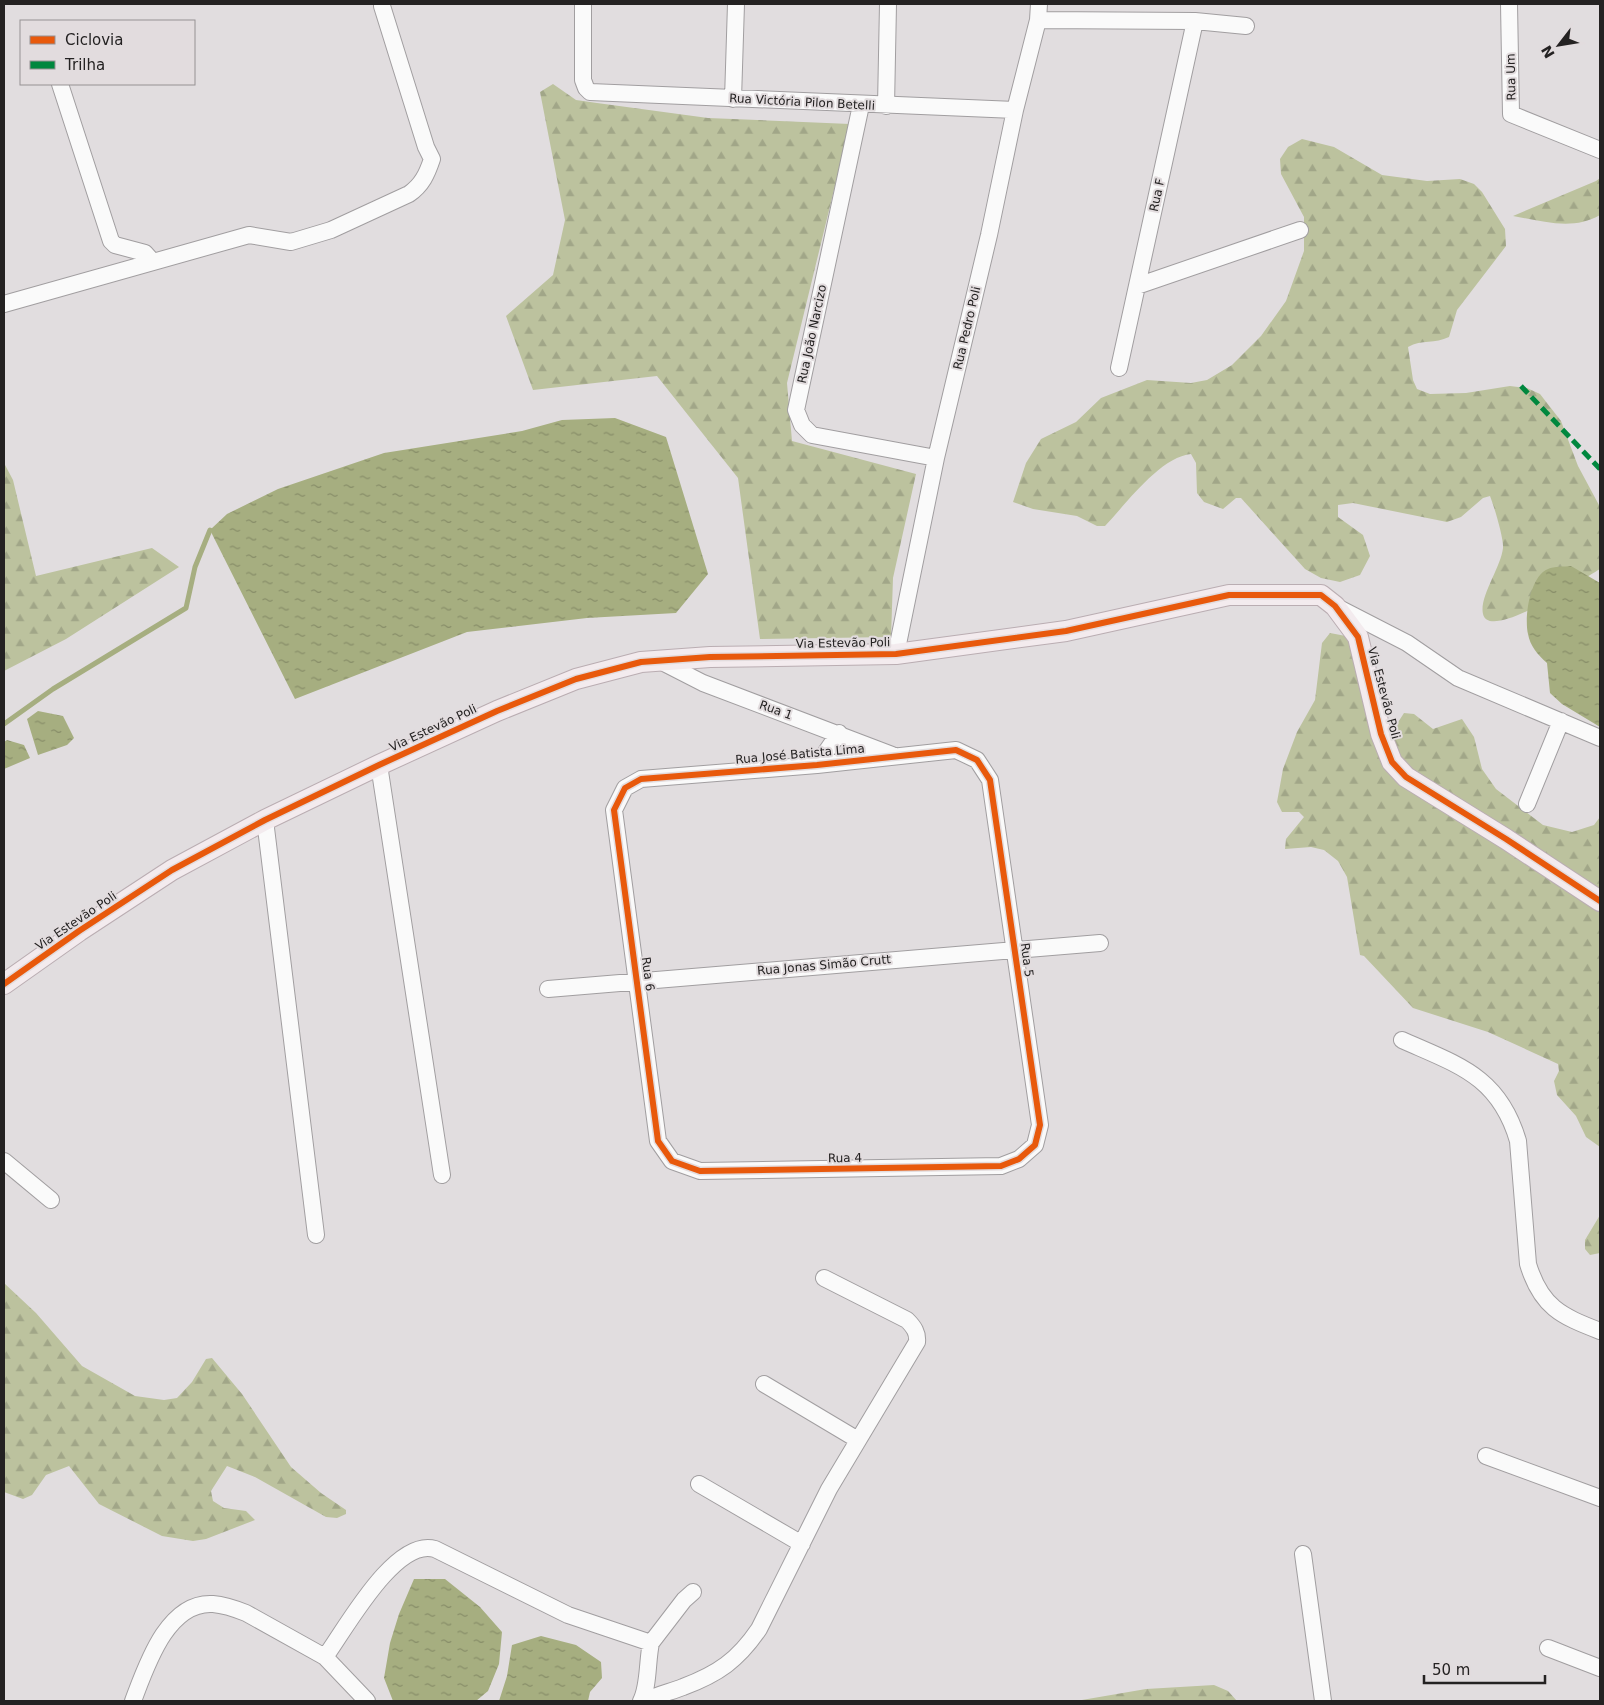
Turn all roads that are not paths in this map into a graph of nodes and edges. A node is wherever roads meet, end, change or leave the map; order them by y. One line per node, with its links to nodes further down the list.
1 (584, 4): 10 (street, Rua Victória Pilon Betelli)
2 (736, 4): 10 (street)
3 (888, 4): 12 (street)
4 (1509, 4): 14 (street, Rua Um)
5 (382, 6): 16 (street)
6 (1038, 12): 7 (street); 13 (street, Rua Pedro Poli)
7 (1195, 21): 8 (street); 17 (street, Rua F)
8 (1246, 26)
9 (60, 85): 16 (street)
10 (733, 99): 11 (street, Rua Victória Pilon Betelli)
11 (861, 105): 12 (street, Rua Victória Pilon Betelli); 20 (street, Rua João Narcizo)
12 (886, 106): 13 (street, Rua Victória Pilon Betelli)
13 (1015, 110): 20 (street, Rua Pedro Poli)
14 (1600, 150)
15 (1300, 230): 17 (street)
16 (153, 262): 18 (street)
17 (1137, 286): 19 (street, Rua F)
18 (4, 304)
19 (1119, 368)
20 (936, 458): 22 (street, Rua Pedro Poli)
21 (1335, 606): 22 (main road, Via Estevão Poli); 24 (street); 34 (main road, Via Estevão Poli)
22 (896, 654): 23 (main road, Via Estevão Poli)
23 (660, 661): 25 (street, Rua 1); 30 (main road, Via Estevão Poli)
24 (1560, 721): 26 (street); 32 (street)
25 (839, 734): 27 (street, Rua 1); 29 (street)
26 (1600, 738)
27 (894, 756): 28 (street, Rua José Batista Lima); 29 (street, Rua José Batista Lima)
28 (978, 760): 36 (street, Rua 5)
29 (817, 765): 31 (street, Rua José Batista Lima)
30 (379, 766): 33 (main road, Via Estevão Poli); 44 (street)
31 (624, 788): 37 (street, Rua 6)
32 (1527, 804)
33 (265, 820): 38 (main road, Via Estevão Poli); 46 (street)
34 (1600, 901)
35 (1100, 943): 36 (street, Rua Jonas Simão Crutt)
36 (1014, 949): 37 (street, Rua Jonas Simão Crutt); 41 (street, Rua 5)
37 (637, 982): 39 (street, Rua Jonas Simão Crutt); 43 (street, Rua 6)
38 (4, 984)
39 (548, 989)
40 (1402, 1040): 48 (street)
41 (1020, 1159): 43 (street, Rua 4)
42 (4, 1161): 45 (street)
43 (672, 1161)
44 (442, 1175)
45 (51, 1200)
46 (316, 1236)
47 (824, 1278): 50 (street)
48 (1600, 1331)
49 (764, 1384): 50 (street)
50 (858, 1440): 54 (street)
51 (1486, 1456): 53 (street)
52 (699, 1484): 54 (street)
53 (1600, 1498)
54 (802, 1544): 61 (street)
55 (1303, 1554): 64 (street)
56 (693, 1592): 57 (street)
57 (651, 1643): 59 (street); 61 (street)
58 (1548, 1648): 60 (street)
59 (325, 1657): 62 (street); 63 (street)
60 (1600, 1668)
61 (647, 1697)
62 (133, 1701)
63 (367, 1701)
64 (1323, 1701)

